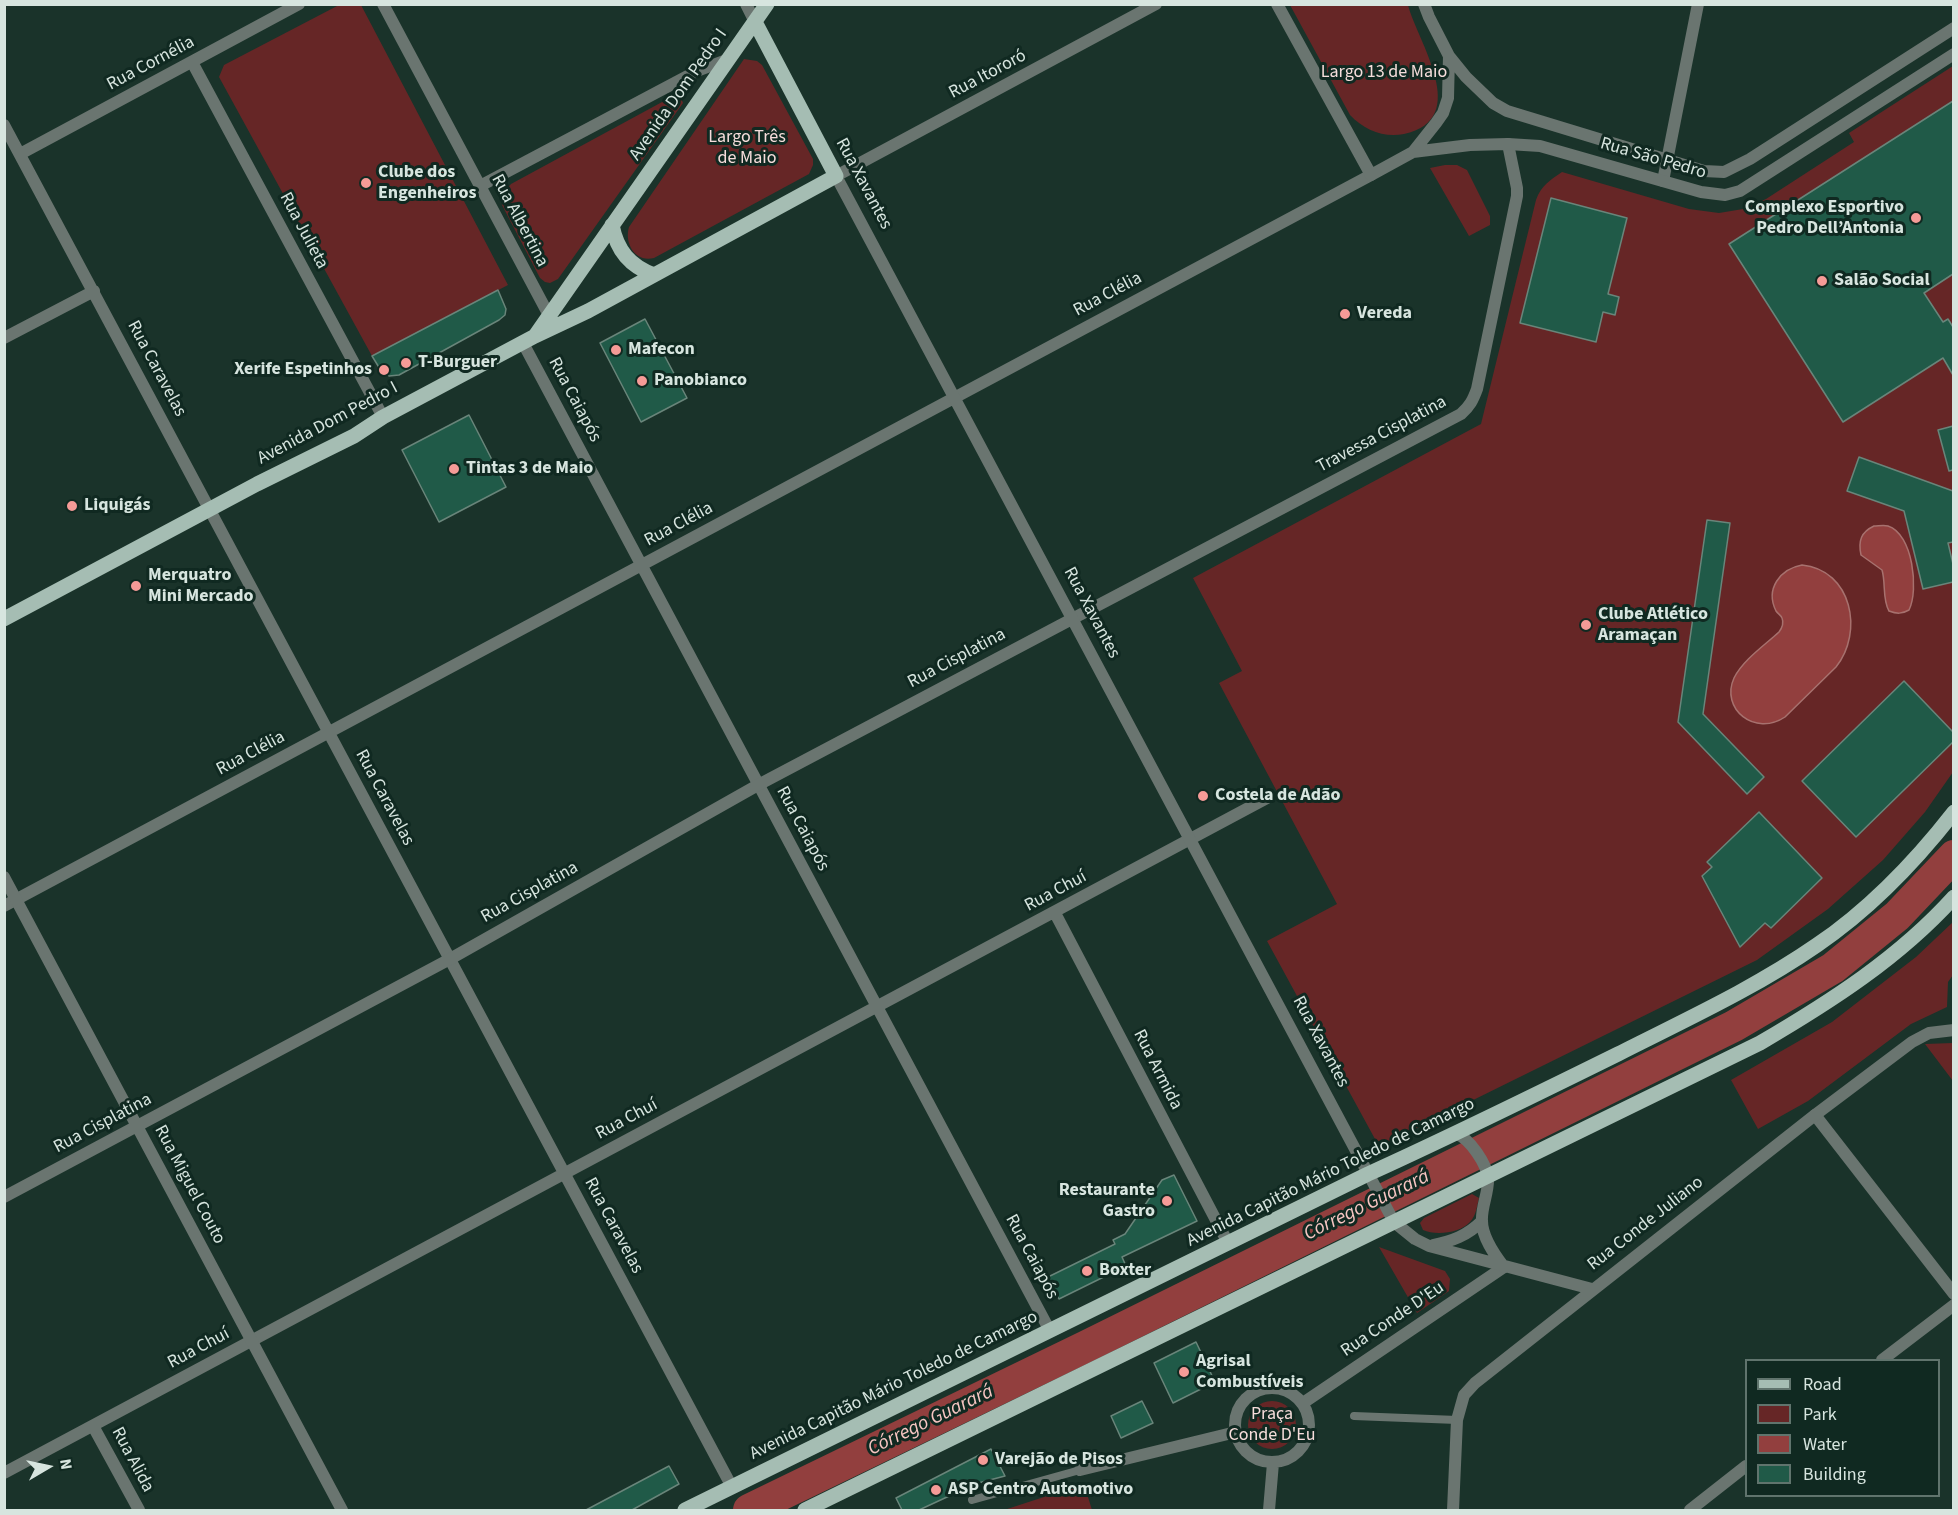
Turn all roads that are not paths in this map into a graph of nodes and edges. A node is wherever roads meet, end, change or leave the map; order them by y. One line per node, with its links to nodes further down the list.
1 (299, 4): 14 (street, Rua Cornélia)
2 (383, 4): 23 (street, Rua Albertina)
3 (746, 4): 9 (street)
4 (767, 4): 9 (main road, Avenida Dom Pedro I)
5 (1156, 4): 21 (street, Rua Itororó)
6 (1277, 4): 20 (street)
7 (1424, 4): 12 (street)
8 (1698, 4): 19 (street)
9 (755, 22): 13 (main road, Avenida Dom Pedro I); 21 (main road, Rua Xavantes)
10 (1953, 28): 19 (street, Rua São Pedro)
11 (1953, 54): 22 (street, Rua São Pedro)
12 (1449, 56): 17 (street); 19 (street, Rua São Pedro)
13 (729, 59): 23 (street); 24 (main road, Avenida Dom Pedro I)
14 (192, 62): 18 (street, Rua Cornélia); 31 (street, Rua Julieta)
15 (4, 125): 18 (street, Rua Caravelas)
16 (1508, 144): 17 (street, Rua São Pedro); 22 (street, Rua São Pedro); 35 (street, Travessa Cisplatina)
17 (1413, 152): 20 (street)
18 (20, 154): 26 (street, Rua Caravelas)
19 (1667, 161): 22 (street)
20 (1371, 175): 30 (street, Rua Clélia)
21 (837, 176): 25 (main road); 30 (street, Rua Xavantes)
22 (1663, 181)
23 (480, 186): 27 (street, Rua Albertina)
24 (612, 225): 25 (main road); 27 (main road, Avenida Dom Pedro I)
25 (654, 274): 27 (main road)
26 (94, 291): 28 (street); 32 (street, Rua Caravelas)
27 (552, 322): 29 (main road, Avenida Dom Pedro I)
28 (4, 338)
29 (529, 340): 31 (main road, Avenida Dom Pedro I); 33 (street, Rua Caiapós)
30 (954, 398): 33 (street, Rua Clélia); 35 (street, Rua Xavantes)
31 (382, 417): 32 (main road, Avenida Dom Pedro I)
32 (210, 509): 34 (main road, Avenida Dom Pedro I); 36 (street, Rua Caravelas)
33 (642, 565): 36 (street, Rua Clélia); 37 (street, Rua Caiapós)
34 (4, 619)
35 (1072, 619): 37 (street, Rua Cisplatina); 40 (street, Rua Xavantes)
36 (329, 732): 43 (street, Rua Clélia); 46 (street, Rua Caravelas)
37 (758, 785): 46 (street, Rua Cisplatina); 47 (street, Rua Caiapós)
38 (1267, 798): 40 (street, Rua Chuí)
39 (1953, 812): 51 (main road, Avenida Capitão Mário Toledo de Camargo)
40 (1190, 840): 45 (street, Rua Chuí); 54 (street, Rua Xavantes)
41 (4, 878): 43 (street, Rua Miguel Couto)
42 (1953, 897): 52 (main road)
43 (16, 900): 44 (street, Rua Clélia); 50 (street, Rua Miguel Couto)
44 (4, 906)
45 (1055, 913): 47 (street, Rua Chuí); 58 (street, Rua Armida)
46 (450, 958): 50 (street, Rua Cisplatina); 53 (street, Rua Caravelas)
47 (877, 1007): 53 (street, Rua Chuí); 64 (street, Rua Caiapós)
48 (1953, 1030): 49 (street, Rua Conde Juliano)
49 (1815, 1115): 61 (street, Rua Conde Juliano); 62 (street)
50 (137, 1126): 55 (street, Rua Cisplatina); 65 (street, Rua Miguel Couto)
51 (1456, 1134): 52 (street); 54 (main road, Avenida Capitão Mário Toledo de Camargo)
52 (1486, 1172): 56 (main road); 57 (street)
53 (565, 1174): 65 (street, Rua Chuí); 76 (street, Rua Caravelas)
54 (1368, 1174): 56 (street, Rua Xavantes); 58 (main road, Avenida Capitão Mário Toledo de Camargo)
55 (4, 1197)
56 (1390, 1216): 59 (street); 81 (main road)
57 (1482, 1221): 59 (street); 60 (street)
58 (1228, 1244): 64 (main road, Avenida Capitão Mário Toledo de Camargo)
59 (1430, 1246): 60 (street)
60 (1504, 1267): 61 (street); 67 (street, Rua Conde D'Eu)
61 (1592, 1289): 69 (street, Rua Conde Juliano)
62 (1953, 1294)
63 (1953, 1305): 66 (street)
64 (1050, 1331): 76 (main road, Avenida Capitão Mário Toledo de Camargo)
65 (252, 1341): 70 (street, Rua Chuí); 79 (street, Rua Miguel Couto)
66 (1883, 1359)
67 (1303, 1403): 71 (street); 72 (street)
68 (1354, 1416): 69 (lane)
69 (1457, 1420): 83 (street, Rua Conde Juliano)
70 (93, 1426): 75 (street, Rua Chuí); 78 (street, Rua Alida)
71 (1236, 1432): 72 (street); 74 (street)
72 (1273, 1462): 82 (street)
73 (1745, 1467): 84 (street)
74 (1080, 1470): 77 (lane)
75 (4, 1473)
76 (732, 1487): 80 (main road, Avenida Capitão Mário Toledo de Camargo)
77 (972, 1500)
78 (139, 1510)
79 (342, 1510)
80 (685, 1510)
81 (805, 1510)
82 (1269, 1510)
83 (1453, 1510)
84 (1690, 1510)

